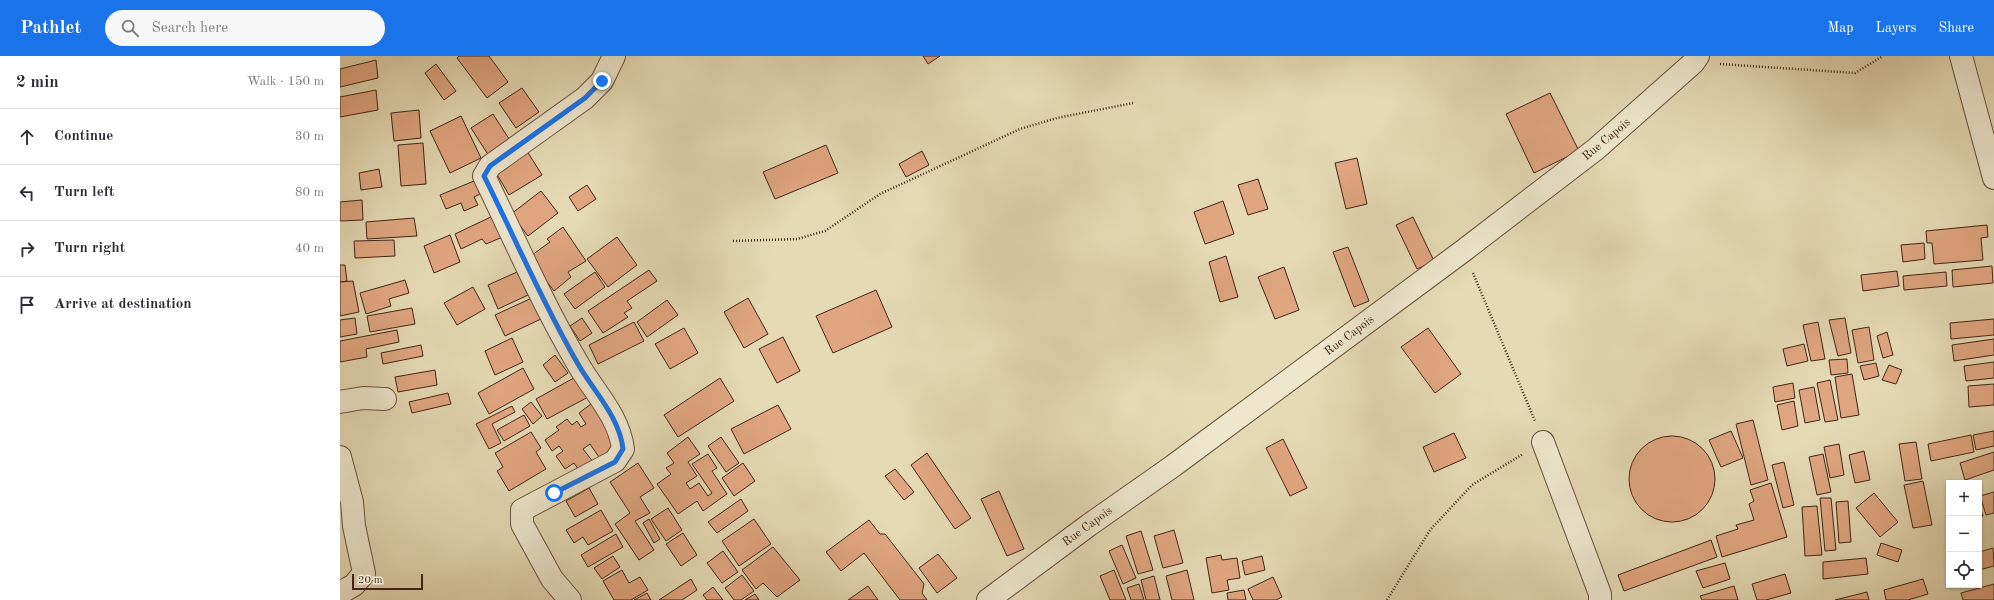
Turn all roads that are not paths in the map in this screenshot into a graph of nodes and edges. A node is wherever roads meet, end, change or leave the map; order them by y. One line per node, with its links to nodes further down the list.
1 (614, 56): 10 (street)
2 (1961, 56): 4 (street)
3 (1696, 59): 11 (street, Rue Capois)
4 (1994, 178)
5 (385, 399): 6 (street)
6 (340, 402)
7 (1543, 442): 12 (street)
8 (340, 457): 9 (street)
9 (340, 593)
10 (570, 600)
11 (988, 600)
12 (1600, 600)

